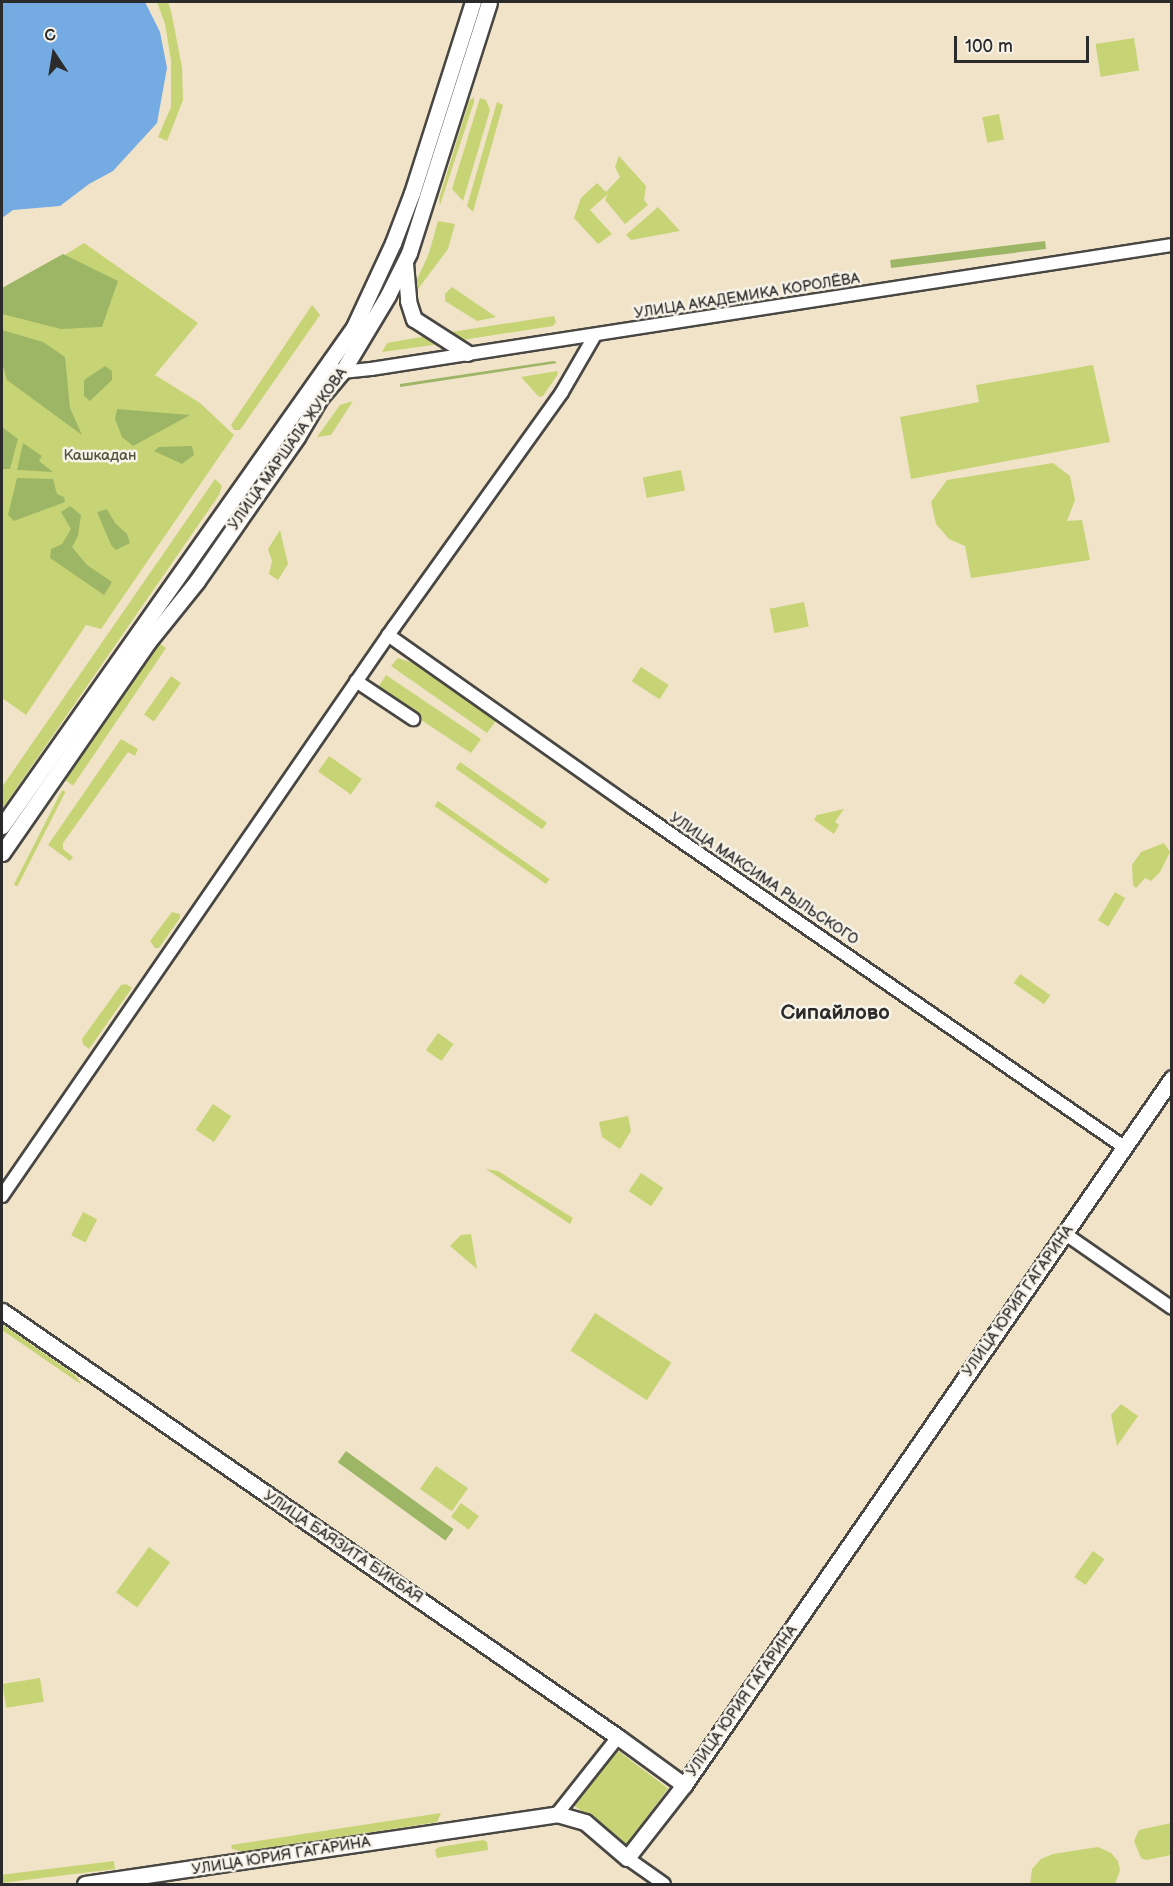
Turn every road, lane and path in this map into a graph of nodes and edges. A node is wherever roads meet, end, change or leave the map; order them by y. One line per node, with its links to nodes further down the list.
1 (473, 2): 7 (main road, УЛИЦА МАРШАЛА ЖУКОВА)
2 (489, 2): 4 (main road, УЛИЦА МАРШАЛА ЖУКОВА)
3 (1172, 245): 5 (street, УЛИЦА АКАДЕМИКА КОРОЛЁВА)
4 (405, 260): 6 (main road); 7 (main road, УЛИЦА МАРШАЛА ЖУКОВА)
5 (595, 335): 6 (street, УЛИЦА АКАДЕМИКА КОРОЛЁВА); 8 (street)
6 (467, 353): 7 (street, УЛИЦА АКАДЕМИКА КОРОЛЁВА)
7 (335, 368): 11 (main road, УЛИЦА МАРШАЛА ЖУКОВА); 12 (main road, УЛИЦА МАРШАЛА ЖУКОВА)
8 (388, 635): 9 (street); 14 (street, УЛИЦА МАКСИМА РЫЛЬСКОГО)
9 (356, 681): 10 (street); 15 (street)
10 (413, 720)
11 (2, 826)
12 (2, 853)
13 (1172, 1078): 14 (main road, УЛИЦА ЮРИЯ ГАГАРИНА)
14 (1124, 1147): 16 (main road, УЛИЦА ЮРИЯ ГАГАРИНА)
15 (2, 1196)
16 (1064, 1233): 17 (street); 20 (main road, УЛИЦА ЮРИЯ ГАГАРИНА)
17 (1172, 1308)
18 (2, 1311): 19 (main road, УЛИЦА БАЯЗИТА БИКБАЯ)
19 (618, 1737): 20 (main road, УЛИЦА БАЯЗИТА БИКБАЯ); 21 (street)
20 (684, 1785): 22 (main road, УЛИЦА ЮРИЯ ГАГАРИНА)
21 (557, 1814): 22 (main road, УЛИЦА ЮРИЯ ГАГАРИНА); 23 (main road, УЛИЦА ЮРИЯ ГАГАРИНА)
22 (627, 1858): 24 (street)
23 (85, 1884)
24 (664, 1884)

